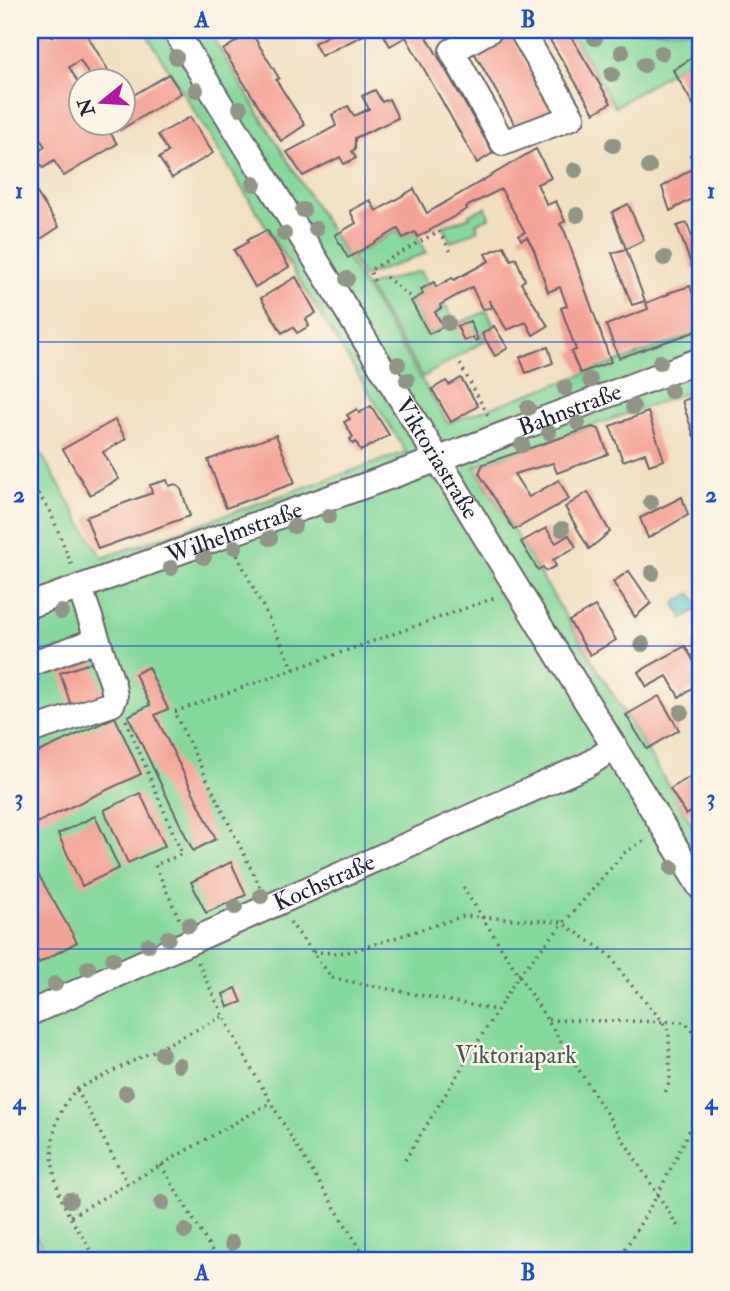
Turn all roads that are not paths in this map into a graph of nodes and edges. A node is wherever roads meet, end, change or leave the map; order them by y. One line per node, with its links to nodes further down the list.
1 (175, 30): 5 (street, Viktoriastraße)
2 (490, 30): 3 (street)
3 (521, 30)
4 (700, 360): 5 (street, Bahnstraße)
5 (439, 459): 6 (street, Wilhelmstraße); 11 (street, Viktoriastraße)
6 (80, 587): 7 (street, Wilhelmstraße); 8 (street)
7 (30, 605)
8 (97, 640): 9 (street); 10 (street)
9 (30, 664)
10 (30, 731)
11 (615, 747): 12 (street, Viktoriastraße); 13 (street, Kochstraße)
12 (700, 887)
13 (30, 1013)

